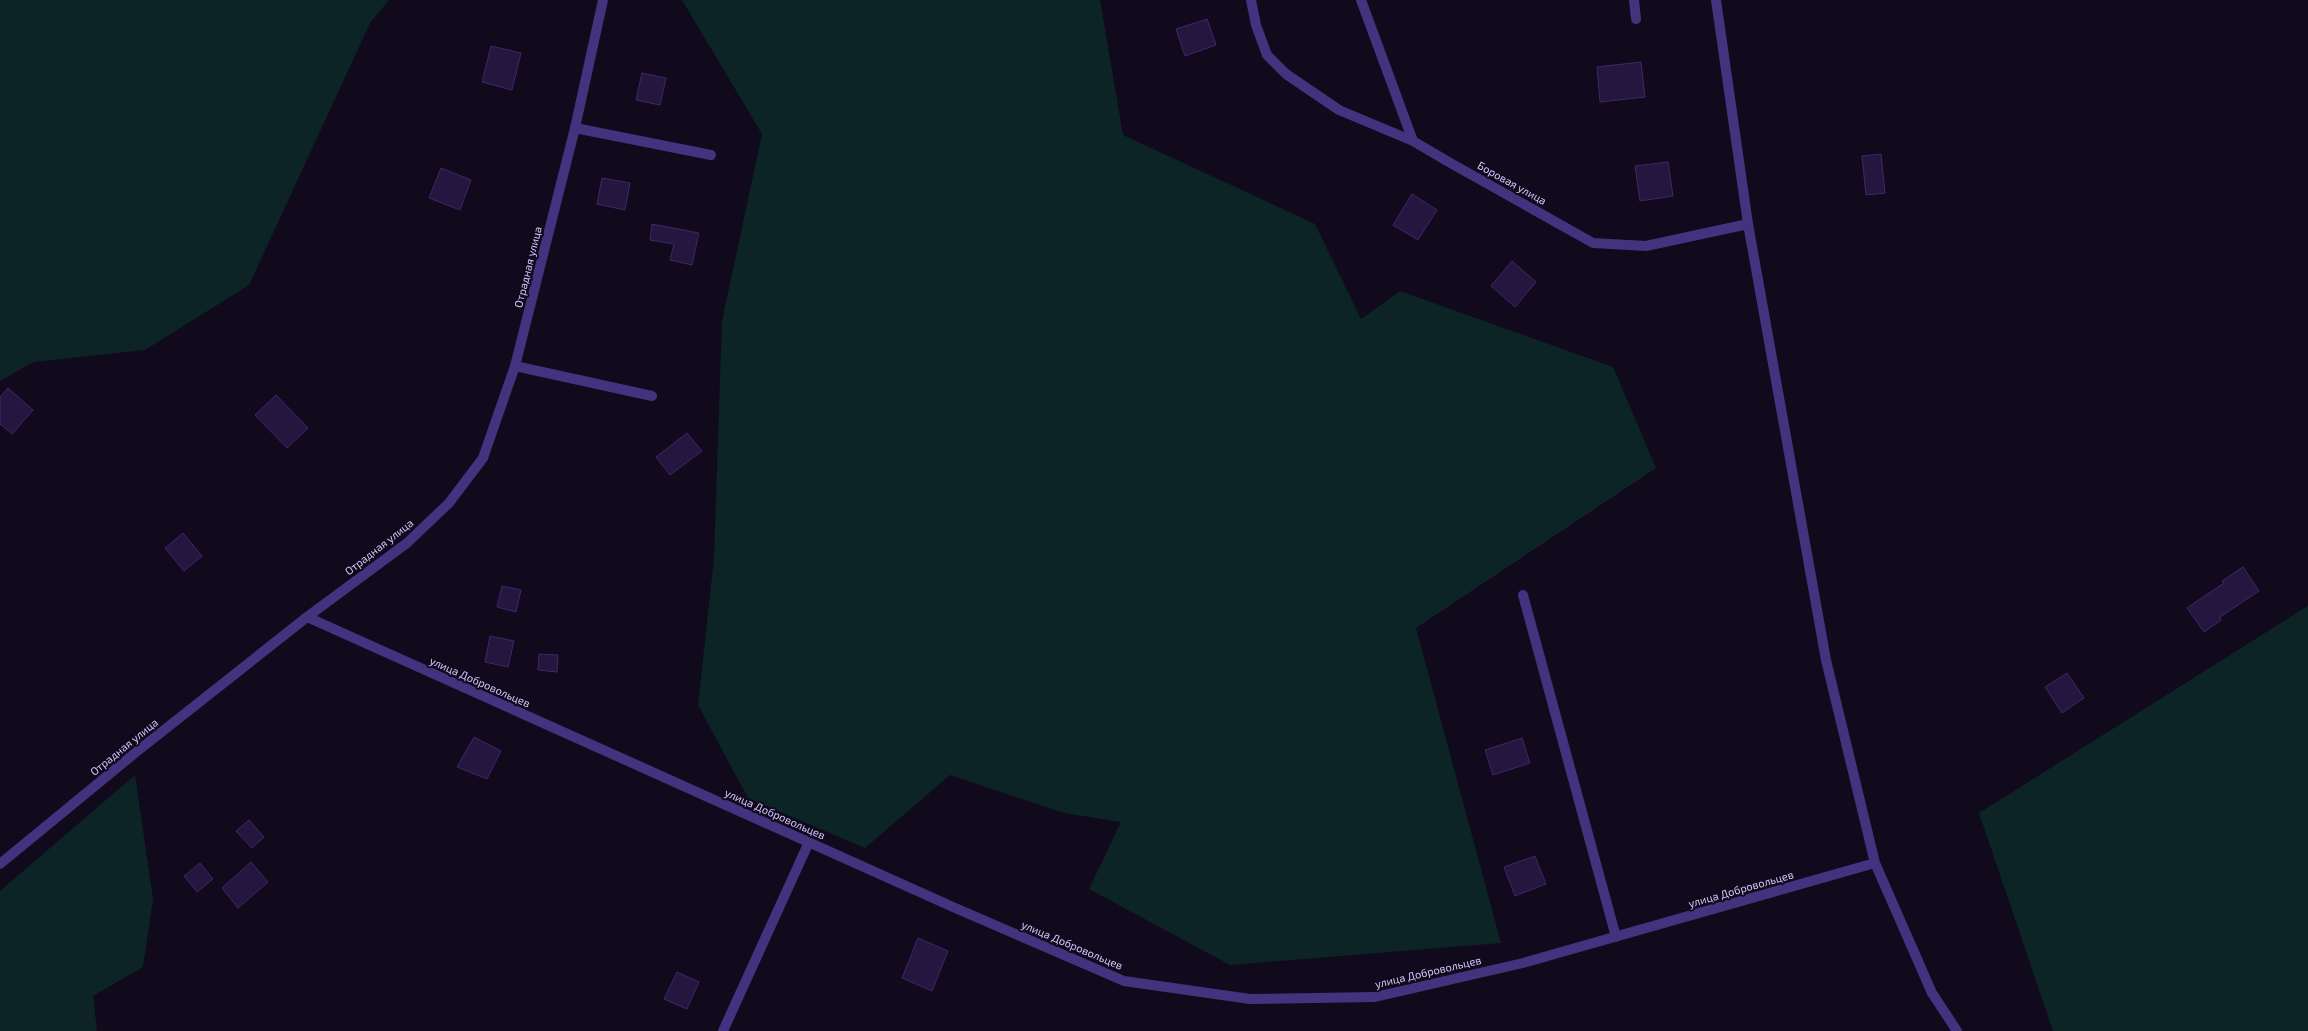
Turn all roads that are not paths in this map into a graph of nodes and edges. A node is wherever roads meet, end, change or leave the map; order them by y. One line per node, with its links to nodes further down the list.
1 (603, 0): 7 (street, Отрадная улица)
2 (1251, 0): 8 (street, Боровая улица)
3 (1361, 0): 8 (street)
4 (1634, 0): 6 (street)
5 (1716, 0): 10 (street)
6 (1636, 19)
7 (575, 128): 9 (street); 11 (street, Отрадная улица)
8 (1413, 141): 10 (street, Боровая улица)
9 (710, 155)
10 (1748, 224): 16 (street)
11 (515, 366): 12 (street); 14 (street, Отрадная улица)
12 (652, 396)
13 (1523, 595): 18 (street)
14 (307, 617): 15 (street, улица Добровольцев); 17 (street, Отрадная улица)
15 (809, 842): 18 (street, улица Добровольцев); 19 (street)
16 (1875, 863): 18 (street, улица Добровольцев); 20 (street)
17 (0, 864)
18 (1616, 936)
19 (723, 1031)
20 (1957, 1031)

